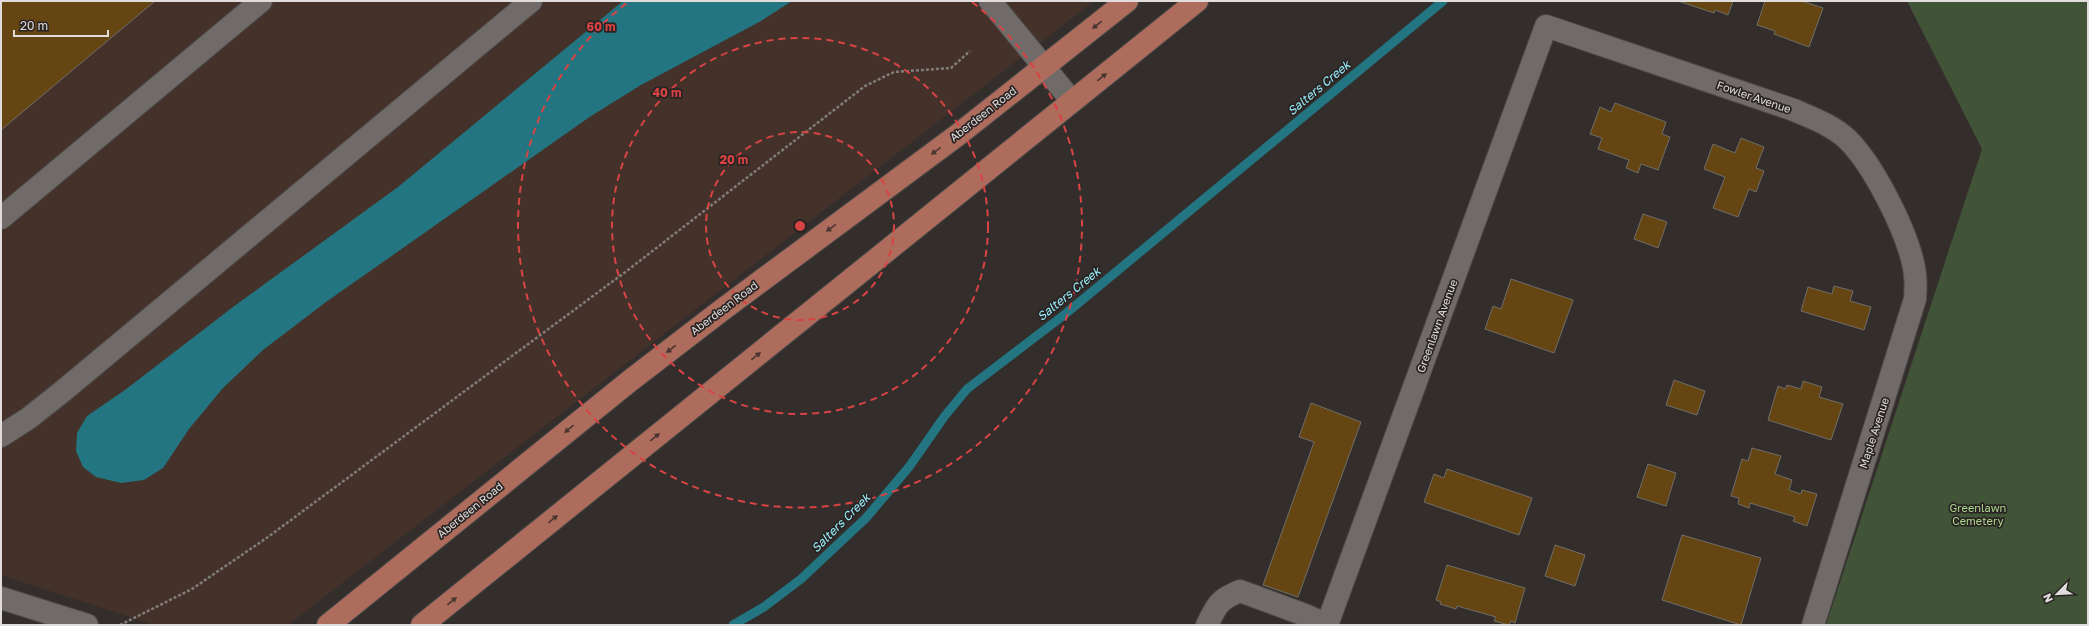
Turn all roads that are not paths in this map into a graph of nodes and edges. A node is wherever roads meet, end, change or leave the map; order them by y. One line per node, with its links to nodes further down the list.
1 (261, 1): 9 (street)
2 (531, 1): 11 (street)
3 (990, 1): 7 (street)
4 (1127, 1): 7 (main road, Aberdeen Road, one-way to 7)
5 (1197, 1): 8 (main road, one-way to 5)
6 (1546, 26): 10 (street, Fowler Avenue); 17 (street, Greenlawn Avenue)
7 (1044, 67): 8 (street); 14 (main road, Aberdeen Road, one-way to 14)
8 (1072, 102): 15 (main road, one-way to 8)
9 (1, 218)
10 (1905, 239): 18 (street, Maple Avenue)
11 (1, 436)
12 (1, 598): 13 (street)
13 (87, 625)
14 (328, 625)
15 (422, 625)
16 (1207, 625): 17 (street)
17 (1327, 625)
18 (1813, 625)

